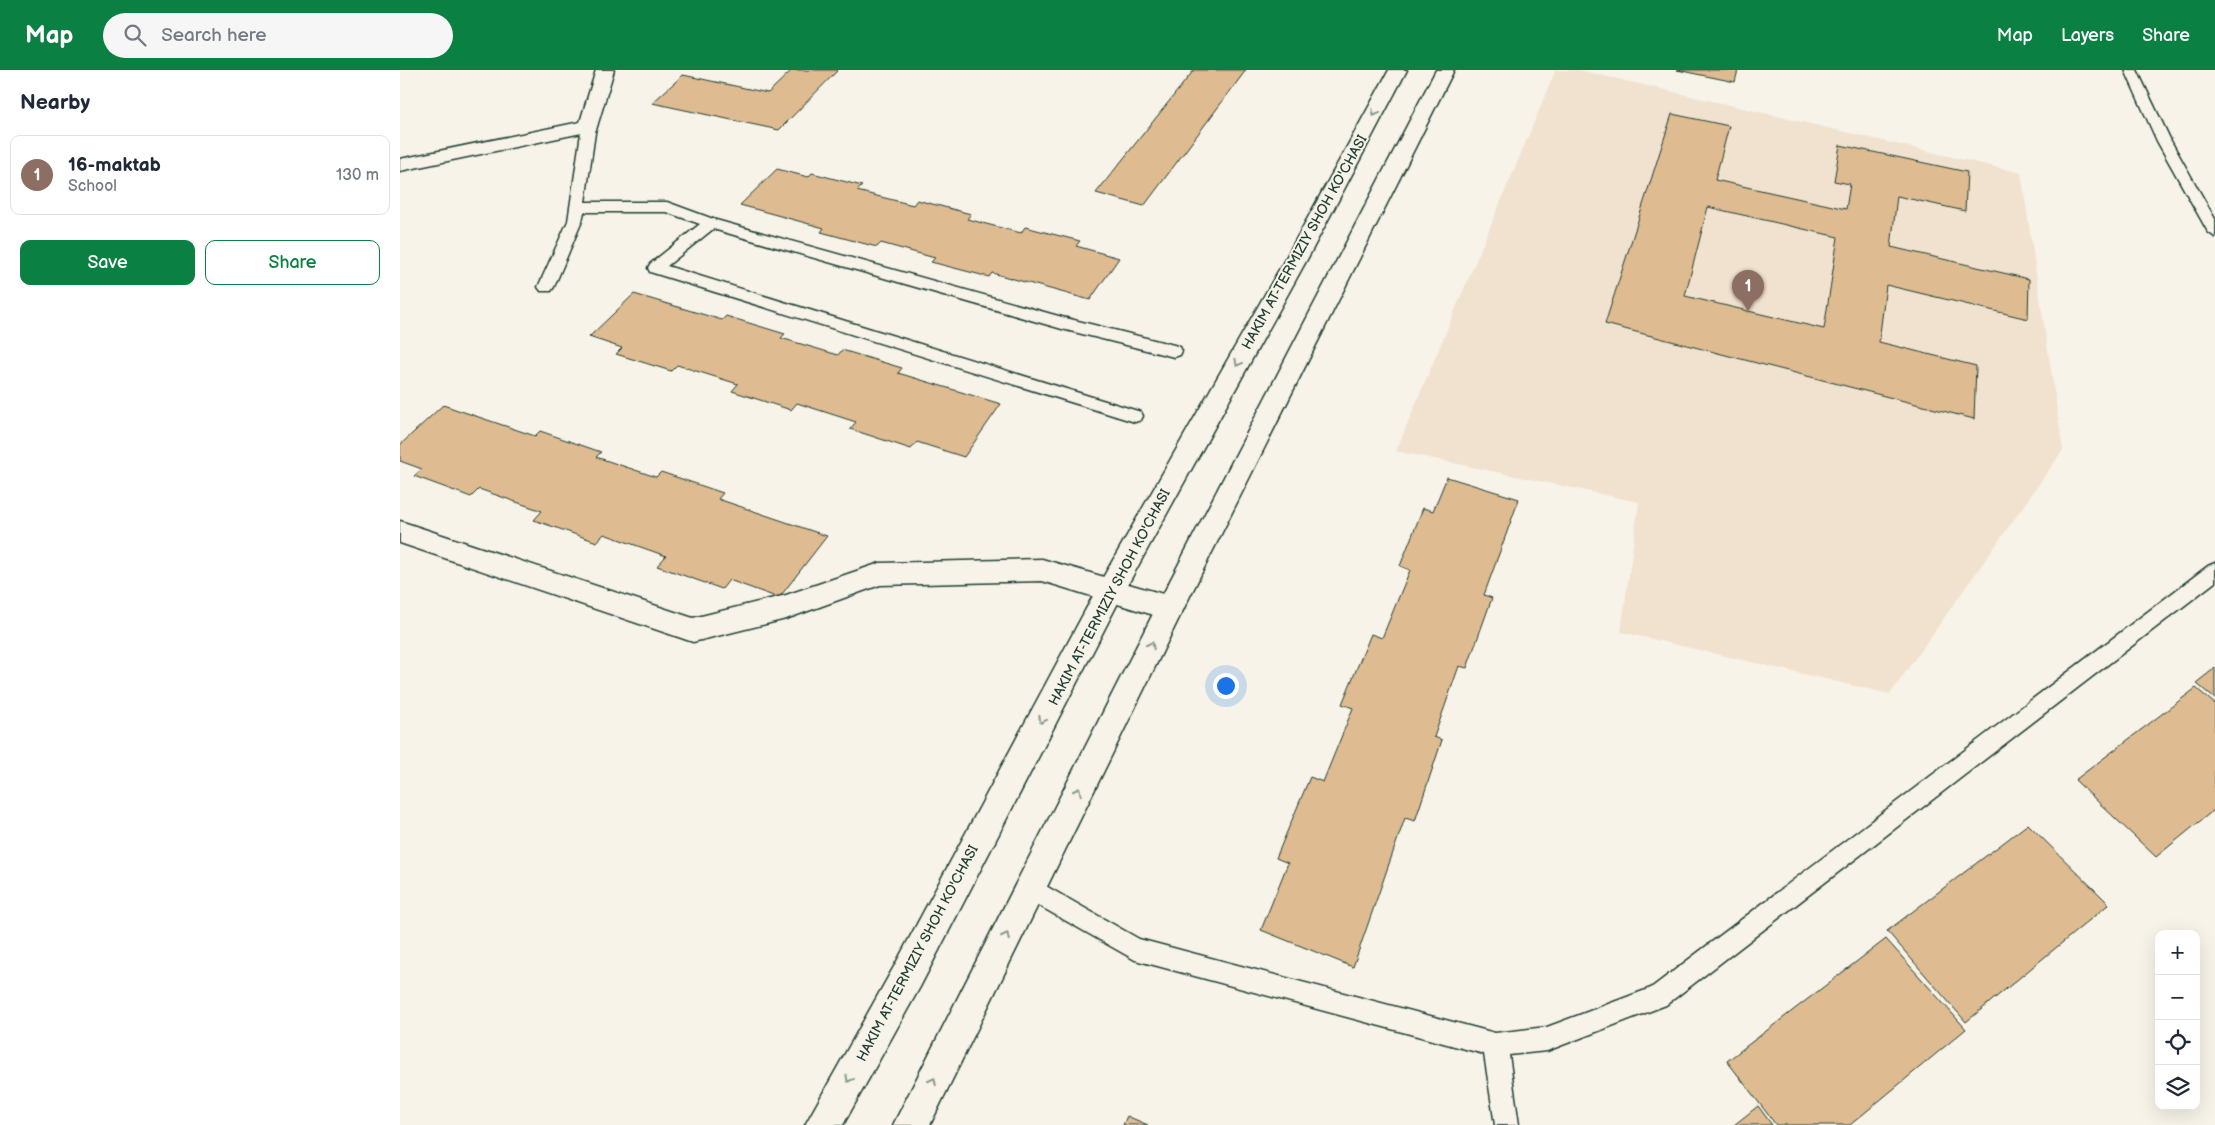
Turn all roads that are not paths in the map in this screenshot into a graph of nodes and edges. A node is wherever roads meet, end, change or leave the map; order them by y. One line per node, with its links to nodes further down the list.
1 (605, 70): 5 (main road)
2 (1398, 70): 15 (main road, HAKIM AT-TERMIZIY SHOH KO'CHASI, one-way to 15)
3 (1445, 70): 16 (main road)
4 (2131, 70): 9 (lane)
5 (589, 126): 6 (main road); 7 (lane)
6 (400, 165)
7 (577, 207): 8 (lane); 10 (lane)
8 (711, 223): 11 (lane); 12 (lane)
9 (2215, 232)
10 (546, 287)
11 (1174, 351)
12 (1135, 416)
13 (400, 532): 15 (main road)
14 (2215, 571): 18 (lane)
15 (1111, 589): 16 (main road); 19 (main road, HAKIM AT-TERMIZIY SHOH KO'CHASI, one-way to 19)
16 (1170, 608): 17 (main road, one-way to 16)
17 (1030, 888): 18 (lane); 20 (main road, one-way to 17)
18 (1495, 1045): 21 (lane)
19 (823, 1125)
20 (911, 1125)
21 (1507, 1125)

